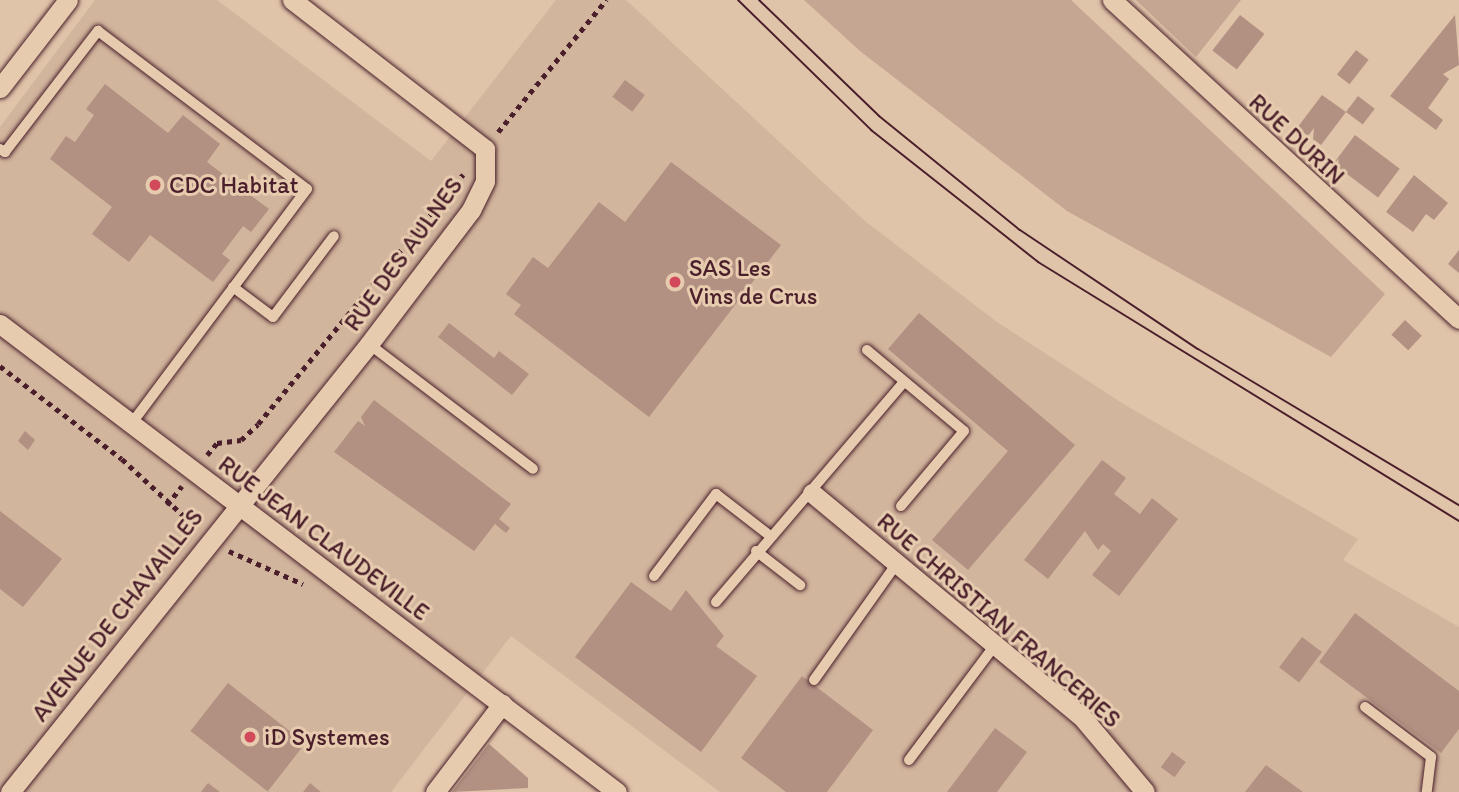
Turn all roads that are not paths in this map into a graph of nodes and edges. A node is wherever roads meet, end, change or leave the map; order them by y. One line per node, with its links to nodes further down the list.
1 (68, 0): 4 (street)
2 (292, 0): 10 (street, RUE DES AULNES)
3 (1112, 0): 8 (street, RUE DURIN)
4 (0, 88)
5 (0, 149): 7 (lane)
6 (334, 236): 7 (lane)
7 (233, 287): 13 (lane)
8 (1453, 316)
9 (0, 324): 13 (street, RUE JEAN CLAUDEVILLE)
10 (369, 344): 14 (lane); 16 (street, RUE DES AULNES)
11 (867, 350): 12 (lane)
12 (904, 382): 15 (lane); 17 (lane)
13 (132, 423): 16 (street, RUE JEAN CLAUDEVILLE)
14 (533, 469)
15 (812, 493): 18 (lane); 20 (street, RUE CHRISTIAN FRANCERIES)
16 (236, 502): 26 (street, RUE JEAN CLAUDEVILLE); 29 (street, AVENUE DE CHAVAILLES)
17 (901, 506)
18 (769, 535): 19 (lane); 21 (lane)
19 (756, 551): 22 (lane); 23 (lane)
20 (897, 563): 24 (street, RUE CHRISTIAN FRANCERIES); 25 (lane)
21 (654, 576)
22 (800, 584)
23 (716, 602)
24 (995, 645): 28 (lane); 32 (street, RUE CHRISTIAN FRANCERIES)
25 (814, 680)
26 (502, 704): 30 (street); 31 (street, RUE JEAN CLAUDEVILLE)
27 (1364, 707): 33 (lane)
28 (909, 760)
29 (10, 792)
30 (435, 792)
31 (617, 792)
32 (1145, 792)
33 (1427, 792)

